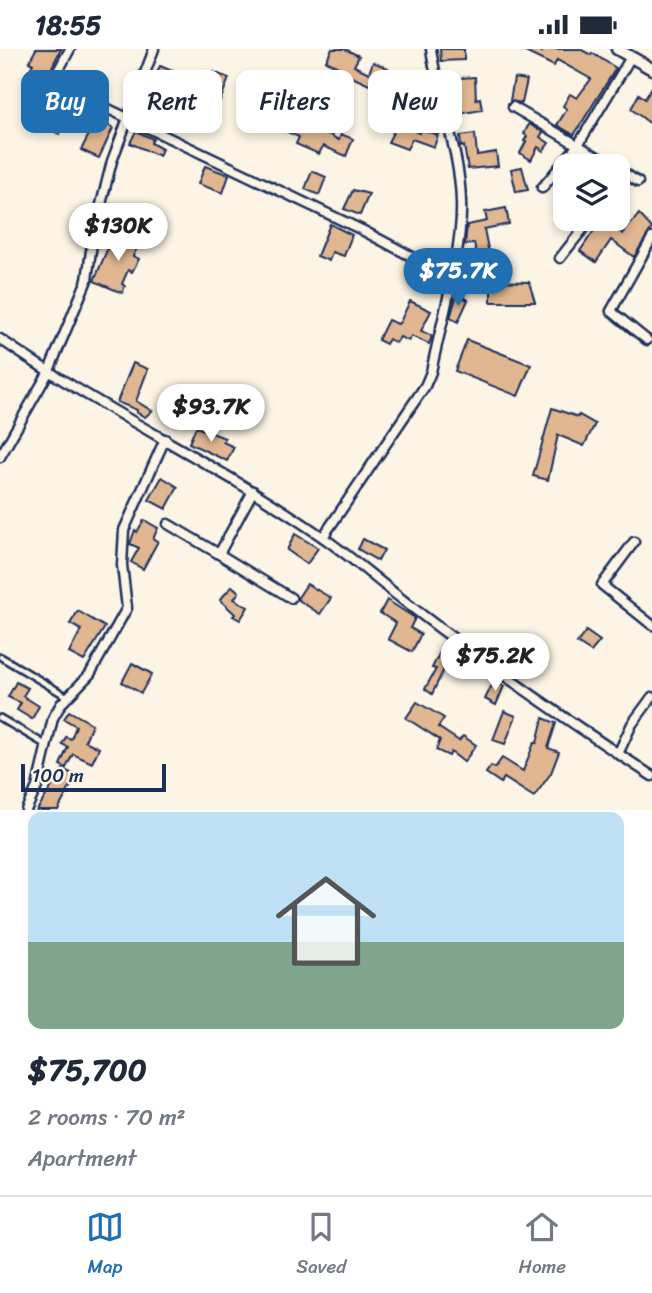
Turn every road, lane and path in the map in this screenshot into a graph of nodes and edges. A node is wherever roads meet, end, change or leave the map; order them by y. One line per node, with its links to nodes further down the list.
1 (70, 49): 7 (street)
2 (153, 49): 8 (street)
3 (430, 49): 20 (street)
4 (617, 49): 5 (street)
5 (631, 57): 6 (street); 12 (street)
6 (652, 69)
7 (60, 70)
8 (145, 70)
9 (513, 107): 12 (street)
10 (123, 131): 23 (street)
11 (155, 133): 20 (street)
12 (578, 145): 13 (street); 16 (street)
13 (593, 154)
14 (630, 177): 15 (street)
15 (638, 182)
16 (542, 188)
17 (581, 231): 19 (street)
18 (652, 238): 22 (street)
19 (560, 258)
20 (450, 277): 29 (street)
21 (0, 339): 23 (street)
22 (647, 340)
23 (48, 373): 24 (street); 25 (street)
24 (165, 439): 27 (street); 35 (street)
25 (4, 442): 26 (street)
26 (0, 457)
27 (253, 491): 29 (street); 31 (street)
28 (168, 524): 31 (street)
29 (323, 537): 39 (street)
30 (634, 542): 33 (street)
31 (219, 554): 32 (street)
32 (291, 598)
33 (652, 625)
34 (1, 657): 35 (lane)
35 (68, 697): 38 (street)
36 (652, 697): 39 (street)
37 (0, 718): 38 (lane)
38 (46, 745): 41 (street)
39 (618, 754): 40 (street)
40 (652, 776)
41 (26, 810)

